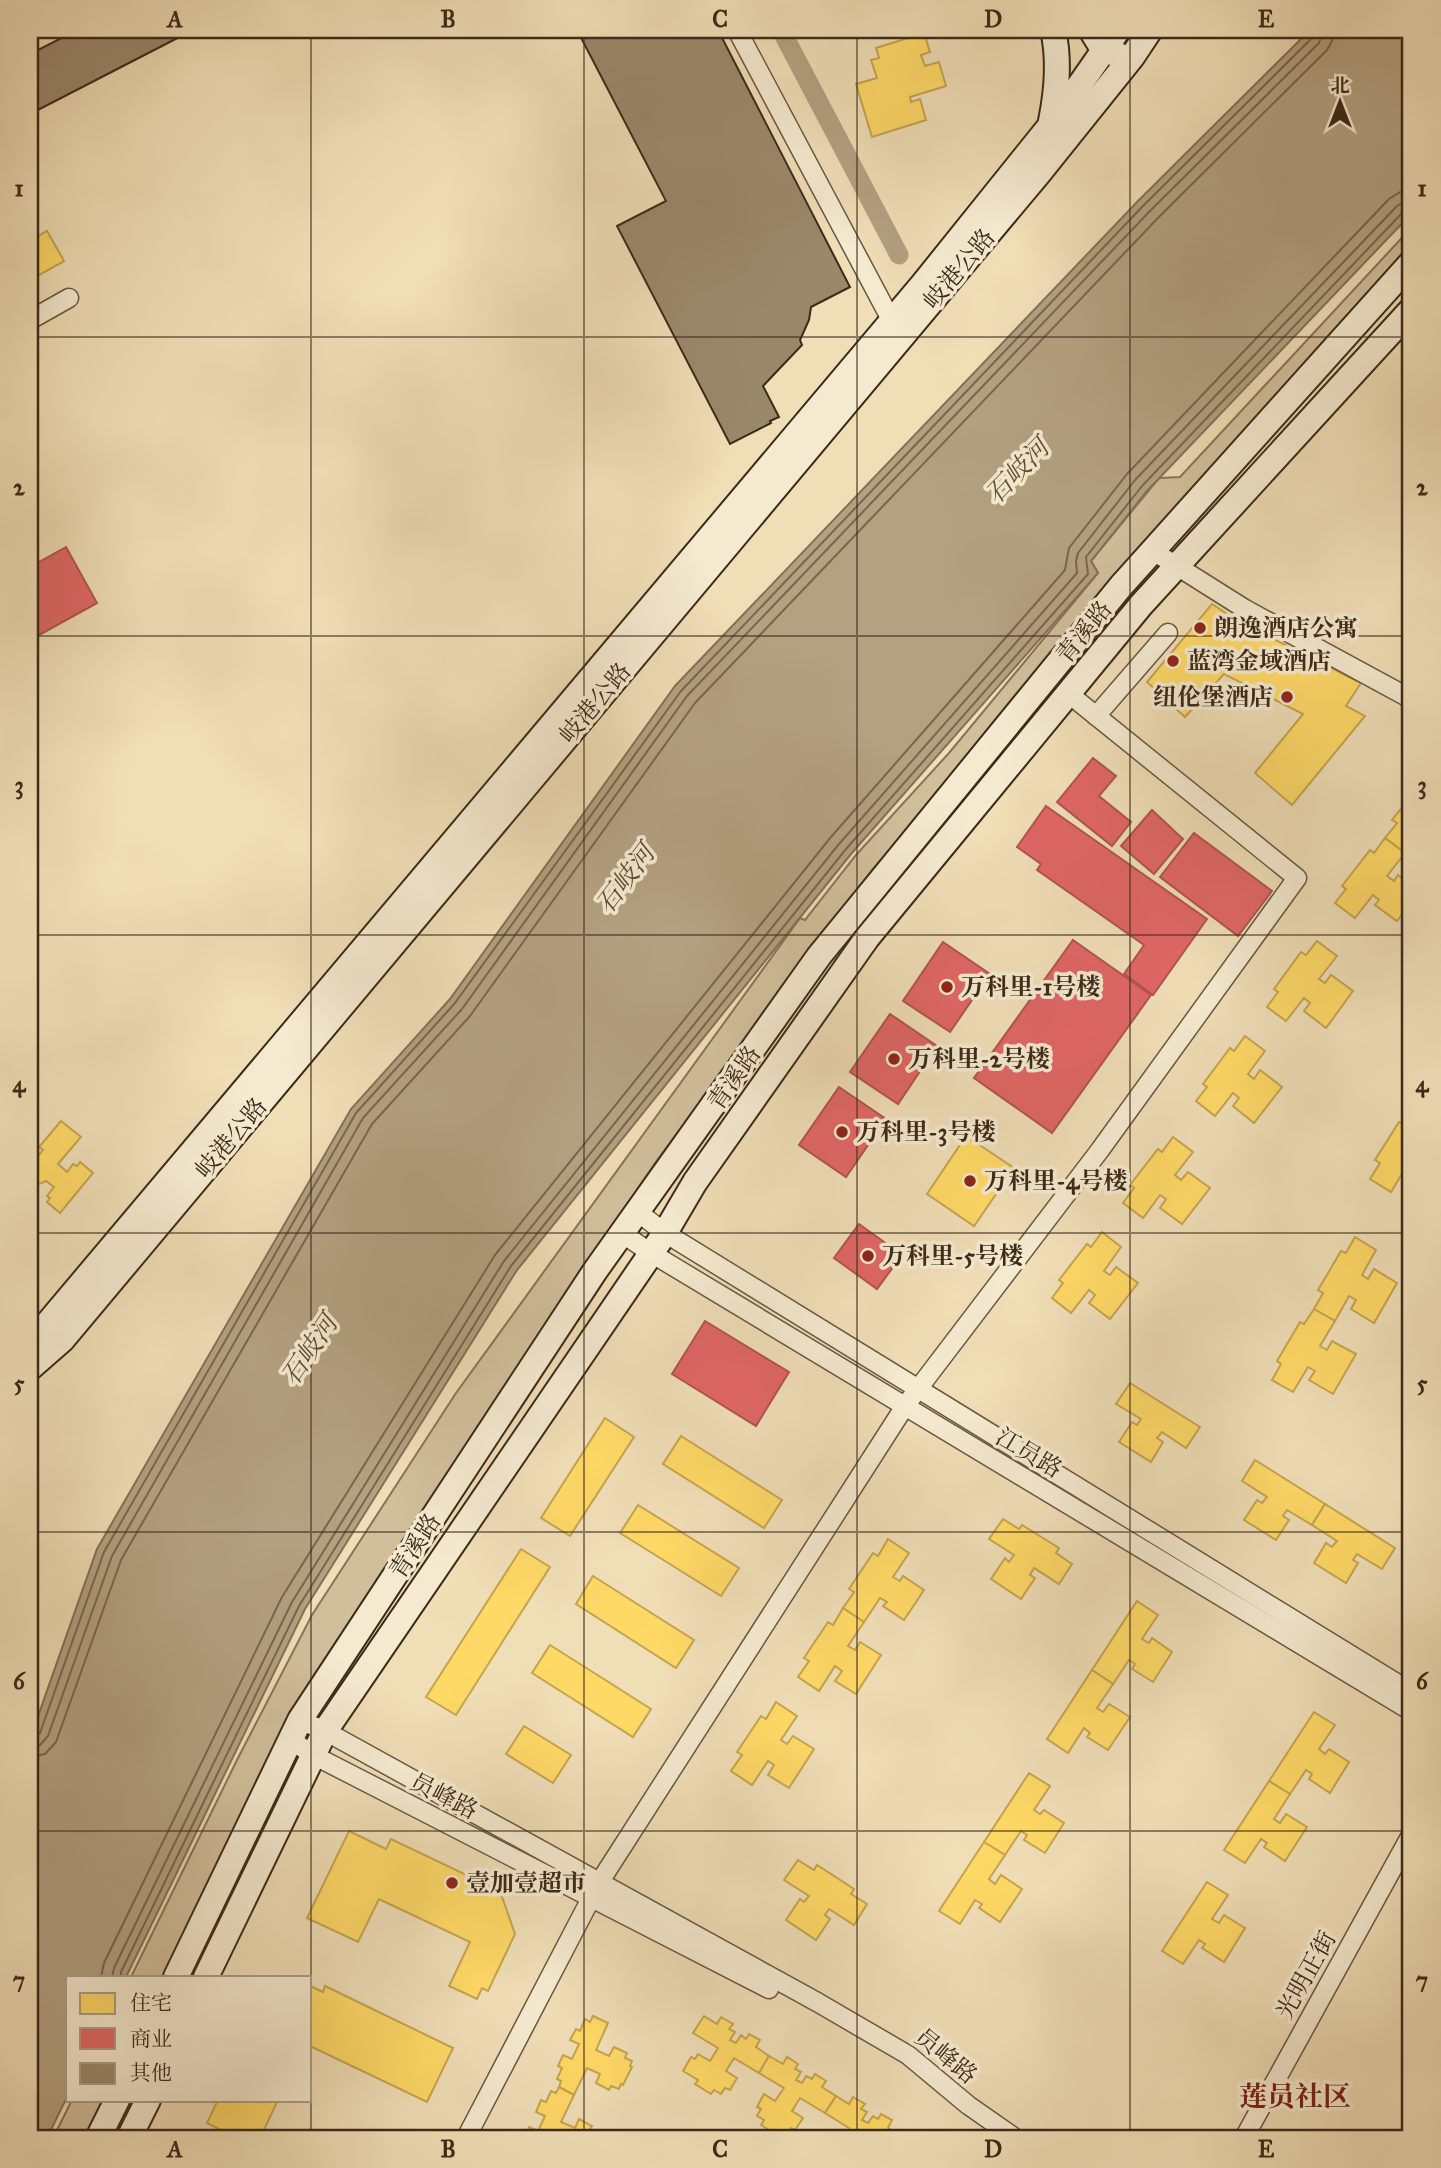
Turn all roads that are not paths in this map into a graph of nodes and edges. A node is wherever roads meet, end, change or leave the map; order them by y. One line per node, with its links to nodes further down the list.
1 (737, 30): 14 (street)
2 (1054, 30): 8 (main road)
3 (1118, 30): 6 (main road, 岐港公路)
4 (1125, 30): 7 (main road)
5 (1150, 30): 7 (main road, 岐港公路)
6 (1097, 40): 7 (main road); 8 (main road, 岐港公路)
7 (1132, 57): 14 (main road, 岐港公路)
8 (1051, 125): 14 (main road, 岐港公路)
9 (1411, 263): 10 (main road, 青溪路)
10 (1383, 293): 12 (street); 15 (main road, 青溪路)
11 (69, 298): 13 (street)
12 (1409, 316): 16 (main road, 青溪路)
13 (30, 320)
14 (896, 330): 24 (main road, 岐港公路); 25 (main road, 岐港公路)
15 (1153, 551): 16 (street); 21 (main road, 青溪路)
16 (1176, 567): 18 (main road, 青溪路); 19 (street)
17 (1168, 633): 20 (street)
18 (1069, 694): 20 (street); 23 (main road, 青溪路)
19 (1411, 699)
20 (1097, 716): 26 (street)
21 (639, 1213): 22 (main road, 青溪路); 23 (street, 江员路)
22 (623, 1234): 23 (street, 江员路); 30 (main road, 青溪路)
23 (658, 1243): 26 (street, 江员路); 27 (street, 江员路); 31 (main road, 青溪路)
24 (30, 1338)
25 (30, 1368)
26 (919, 1389): 27 (street); 28 (street, 江员路)
27 (905, 1406): 29 (street, 江员路); 34 (street)
28 (1411, 1692)
29 (1411, 1712)
30 (296, 1730): 31 (street, 员峰路); 32 (street, 员峰路); 35 (main road, 青溪路)
31 (325, 1731): 32 (main road, 青溪路); 34 (street, 员峰路)
32 (313, 1755): 34 (street, 员峰路); 36 (main road, 青溪路)
33 (1411, 1835): 43 (street, 光明正街)
34 (594, 1891): 41 (street); 42 (street, 员峰路)
35 (176, 1976)
36 (206, 1976)
37 (116, 2102): 39 (main road)
38 (147, 2102): 40 (main road)
39 (98, 2138)
40 (130, 2138)
41 (466, 2138)
42 (1015, 2138)
43 (1244, 2138)

